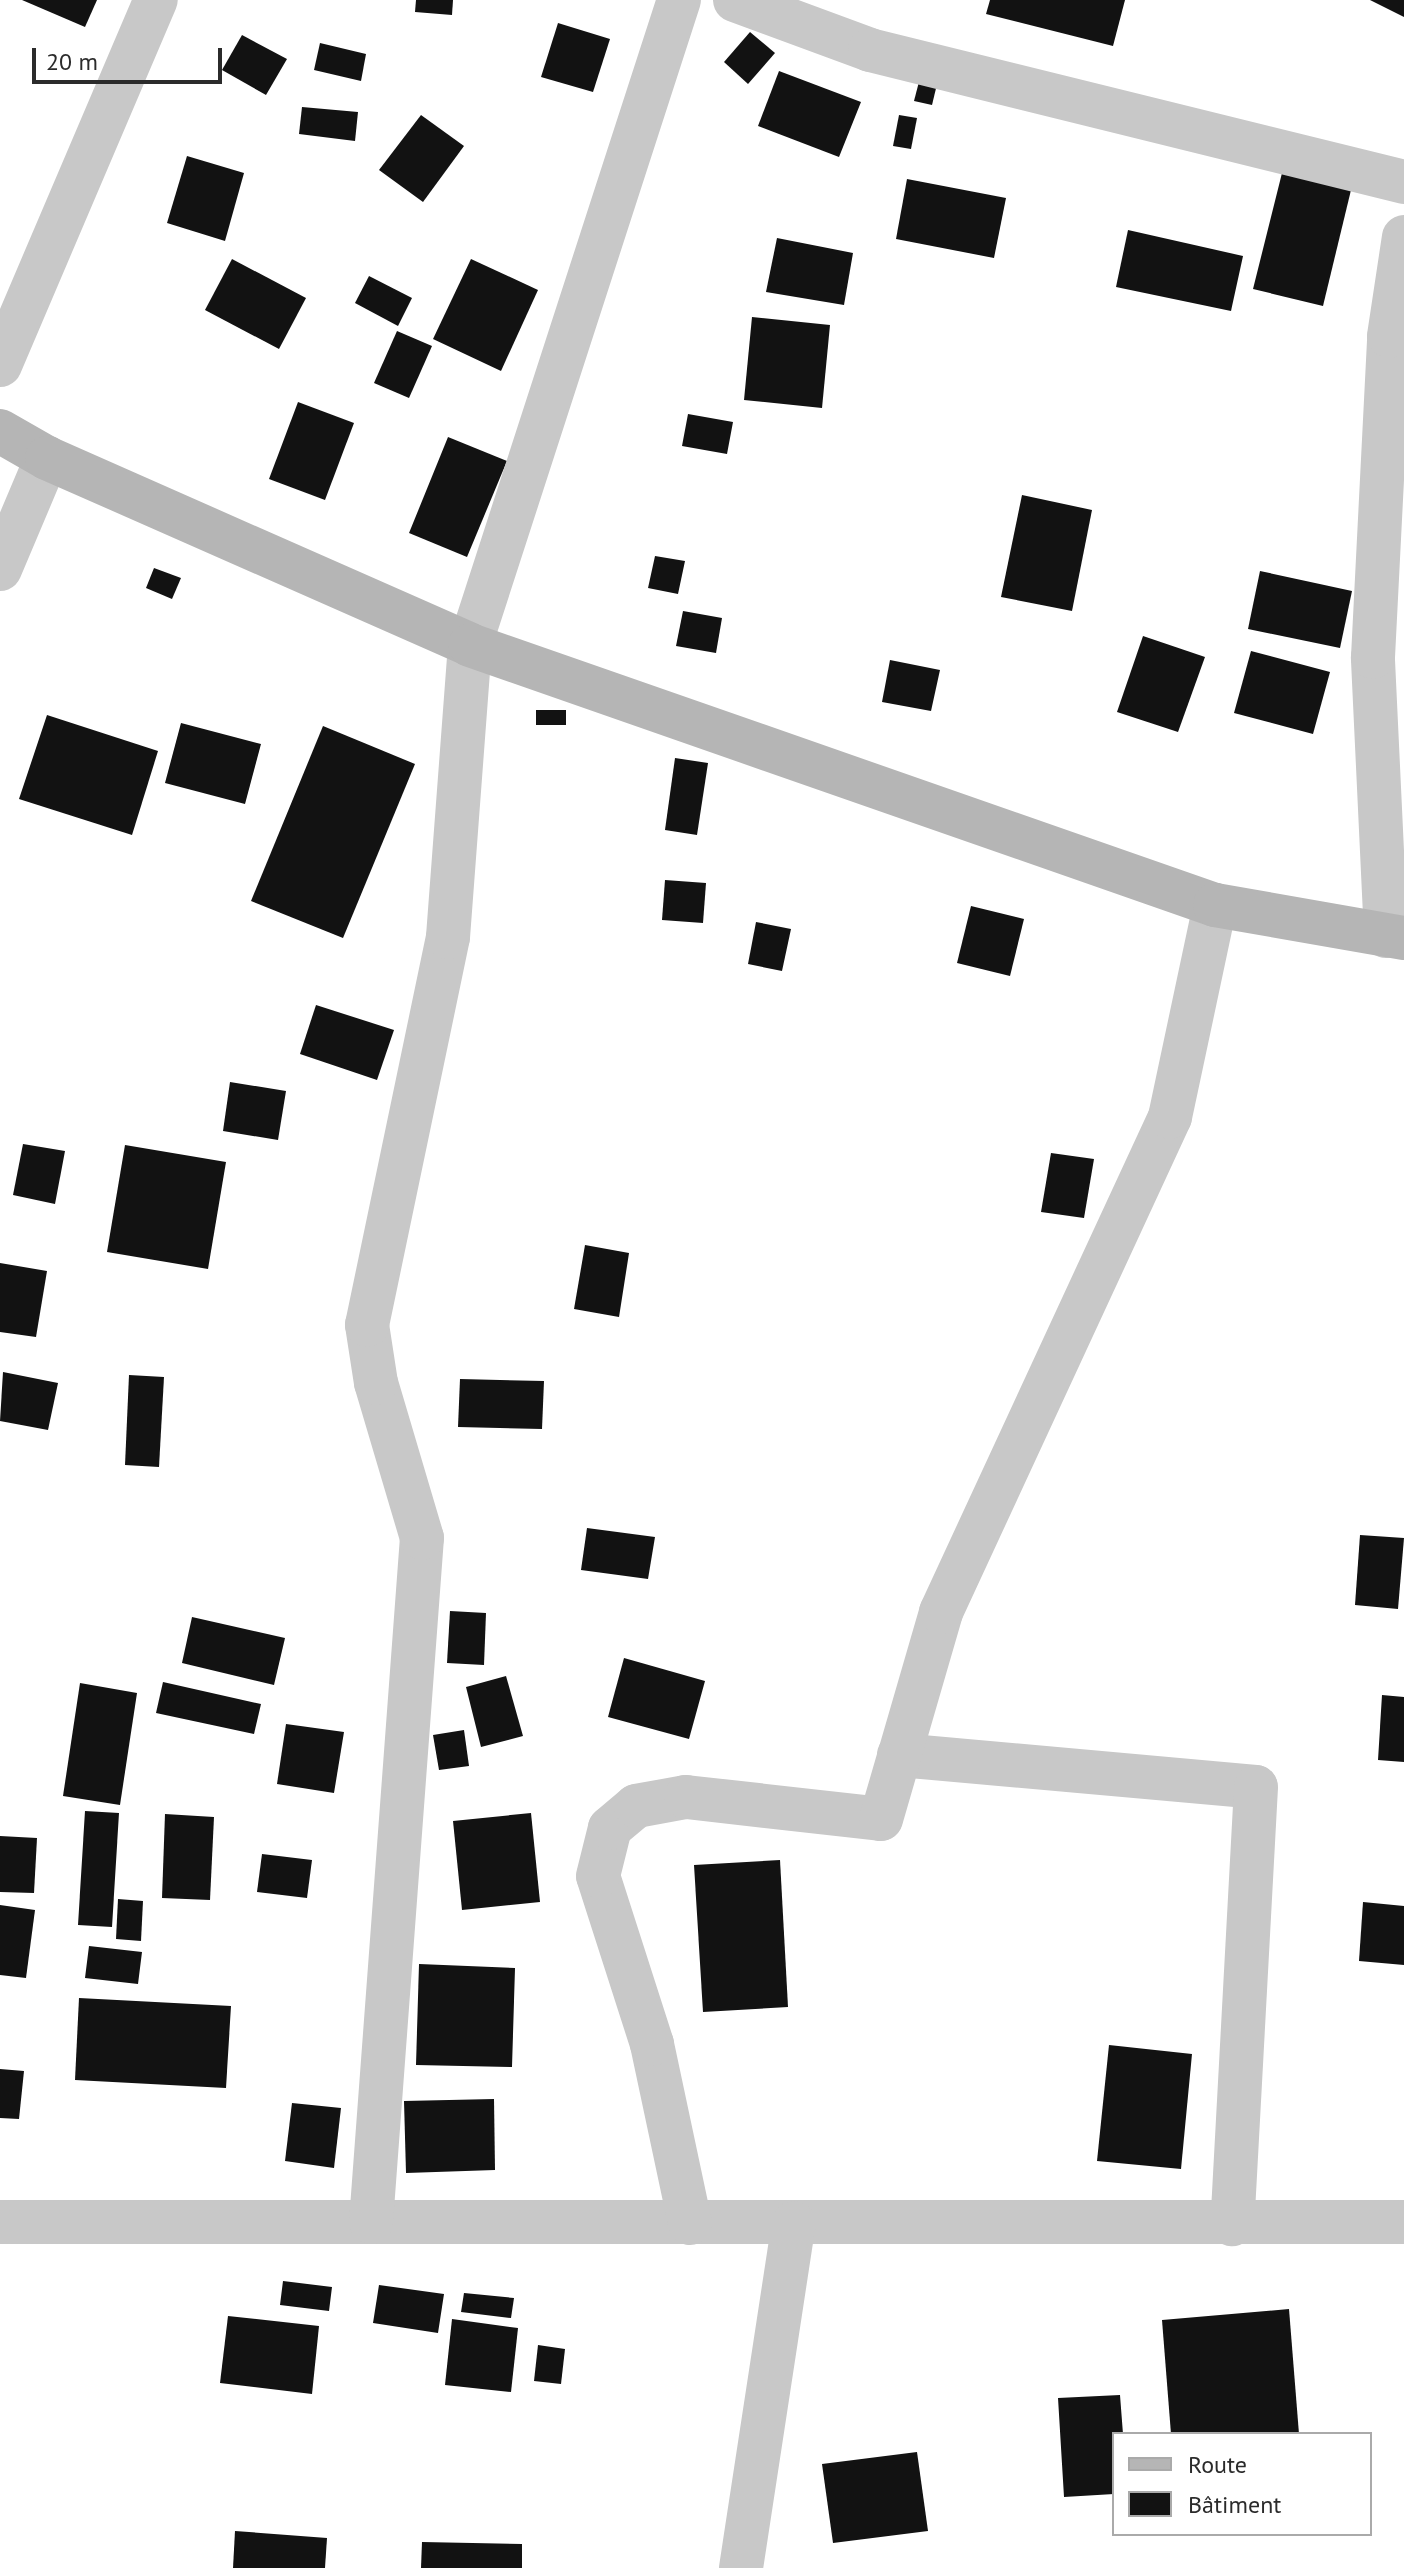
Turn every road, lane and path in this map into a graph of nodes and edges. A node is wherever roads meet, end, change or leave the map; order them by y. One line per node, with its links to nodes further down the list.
1 (156, 0): 6 (street)
2 (679, 0): 10 (street)
3 (735, 0): 4 (street)
4 (1404, 182)
5 (1404, 237): 12 (street)
6 (0, 365)
7 (0, 431): 8 (street)
8 (47, 458): 9 (street); 10 (street)
9 (0, 569)
10 (470, 645): 11 (street); 15 (street)
11 (1215, 905): 12 (street); 13 (street)
12 (1395, 937)
13 (899, 1755): 17 (street); 19 (street)
14 (0, 2222): 15 (street)
15 (371, 2222): 17 (street)
16 (1404, 2222): 19 (street)
17 (690, 2223): 18 (street)
18 (794, 2223): 19 (street); 20 (street)
19 (1232, 2224)
20 (741, 2568)

